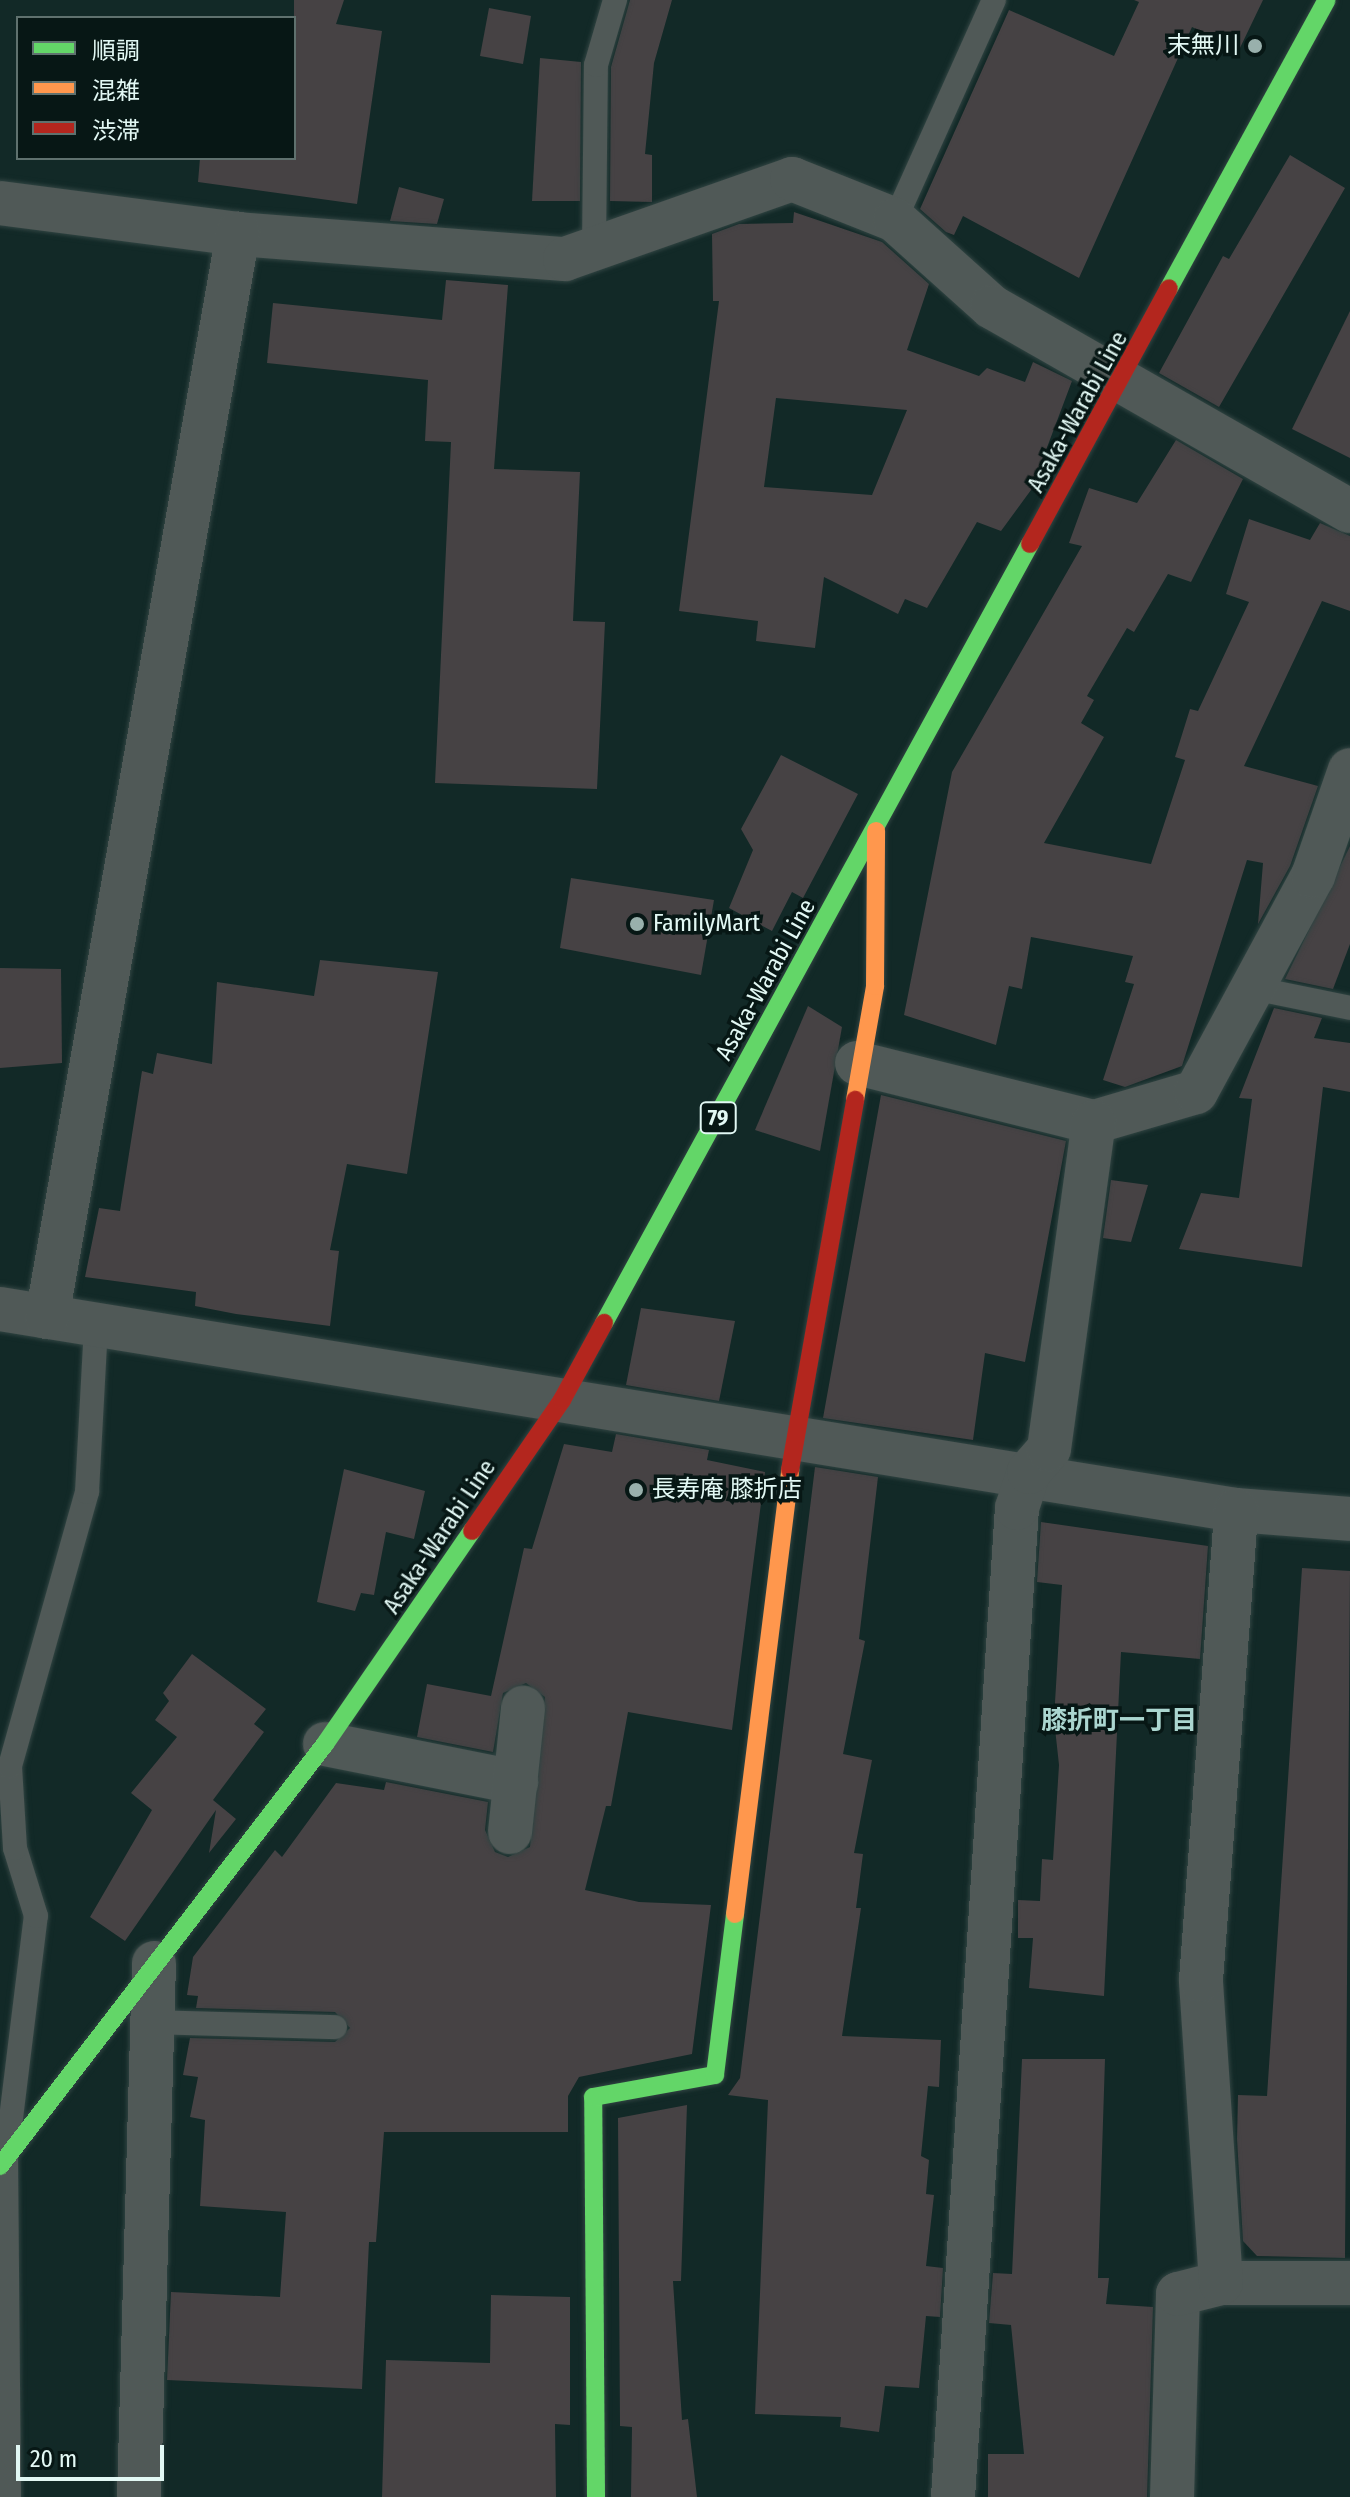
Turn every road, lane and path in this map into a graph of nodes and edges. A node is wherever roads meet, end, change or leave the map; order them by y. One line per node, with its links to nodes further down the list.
1 (615, 0): 7 (lane)
2 (994, 0): 5 (lane)
3 (1327, 0): 8 (main road, Asaka-Warabi Line / 79)
4 (0, 203): 6 (street)
5 (895, 220): 7 (street); 8 (street)
6 (238, 234): 7 (street); 17 (street)
7 (594, 249)
8 (1121, 384): 9 (street); 11 (main road, Asaka-Warabi Line / 79)
9 (1350, 511)
10 (1350, 770): 12 (street)
11 (876, 831): 14 (main road); 19 (main road, Asaka-Warabi Line / 79)
12 (1257, 989): 13 (lane); 15 (street)
13 (1350, 1008)
14 (857, 1063): 15 (street); 20 (main road)
15 (1094, 1122): 21 (street)
16 (0, 1309): 17 (street)
17 (47, 1317): 18 (street)
18 (96, 1324): 19 (street); 31 (lane)
19 (562, 1400): 20 (street); 25 (main road, Asaka-Warabi Line / 79)
20 (794, 1437): 21 (street); 36 (main road)
21 (1029, 1472): 22 (street); 37 (street)
22 (1236, 1510): 23 (street); 32 (street)
23 (1350, 1519)
24 (523, 1708): 26 (street)
25 (325, 1744): 26 (street); 28 (main road, Asaka-Warabi Line / 79)
26 (516, 1782): 27 (street)
27 (510, 1832)
28 (154, 1963): 29 (street); 31 (main road, Asaka-Warabi Line / 79)
29 (152, 2022): 30 (lane); 35 (street)
30 (335, 2027)
31 (3, 2163): 34 (lane)
32 (1221, 2283): 33 (street); 38 (street)
33 (1350, 2283)
34 (9, 2497)
35 (139, 2497)
36 (596, 2497)
37 (953, 2497)
38 (1172, 2497)

